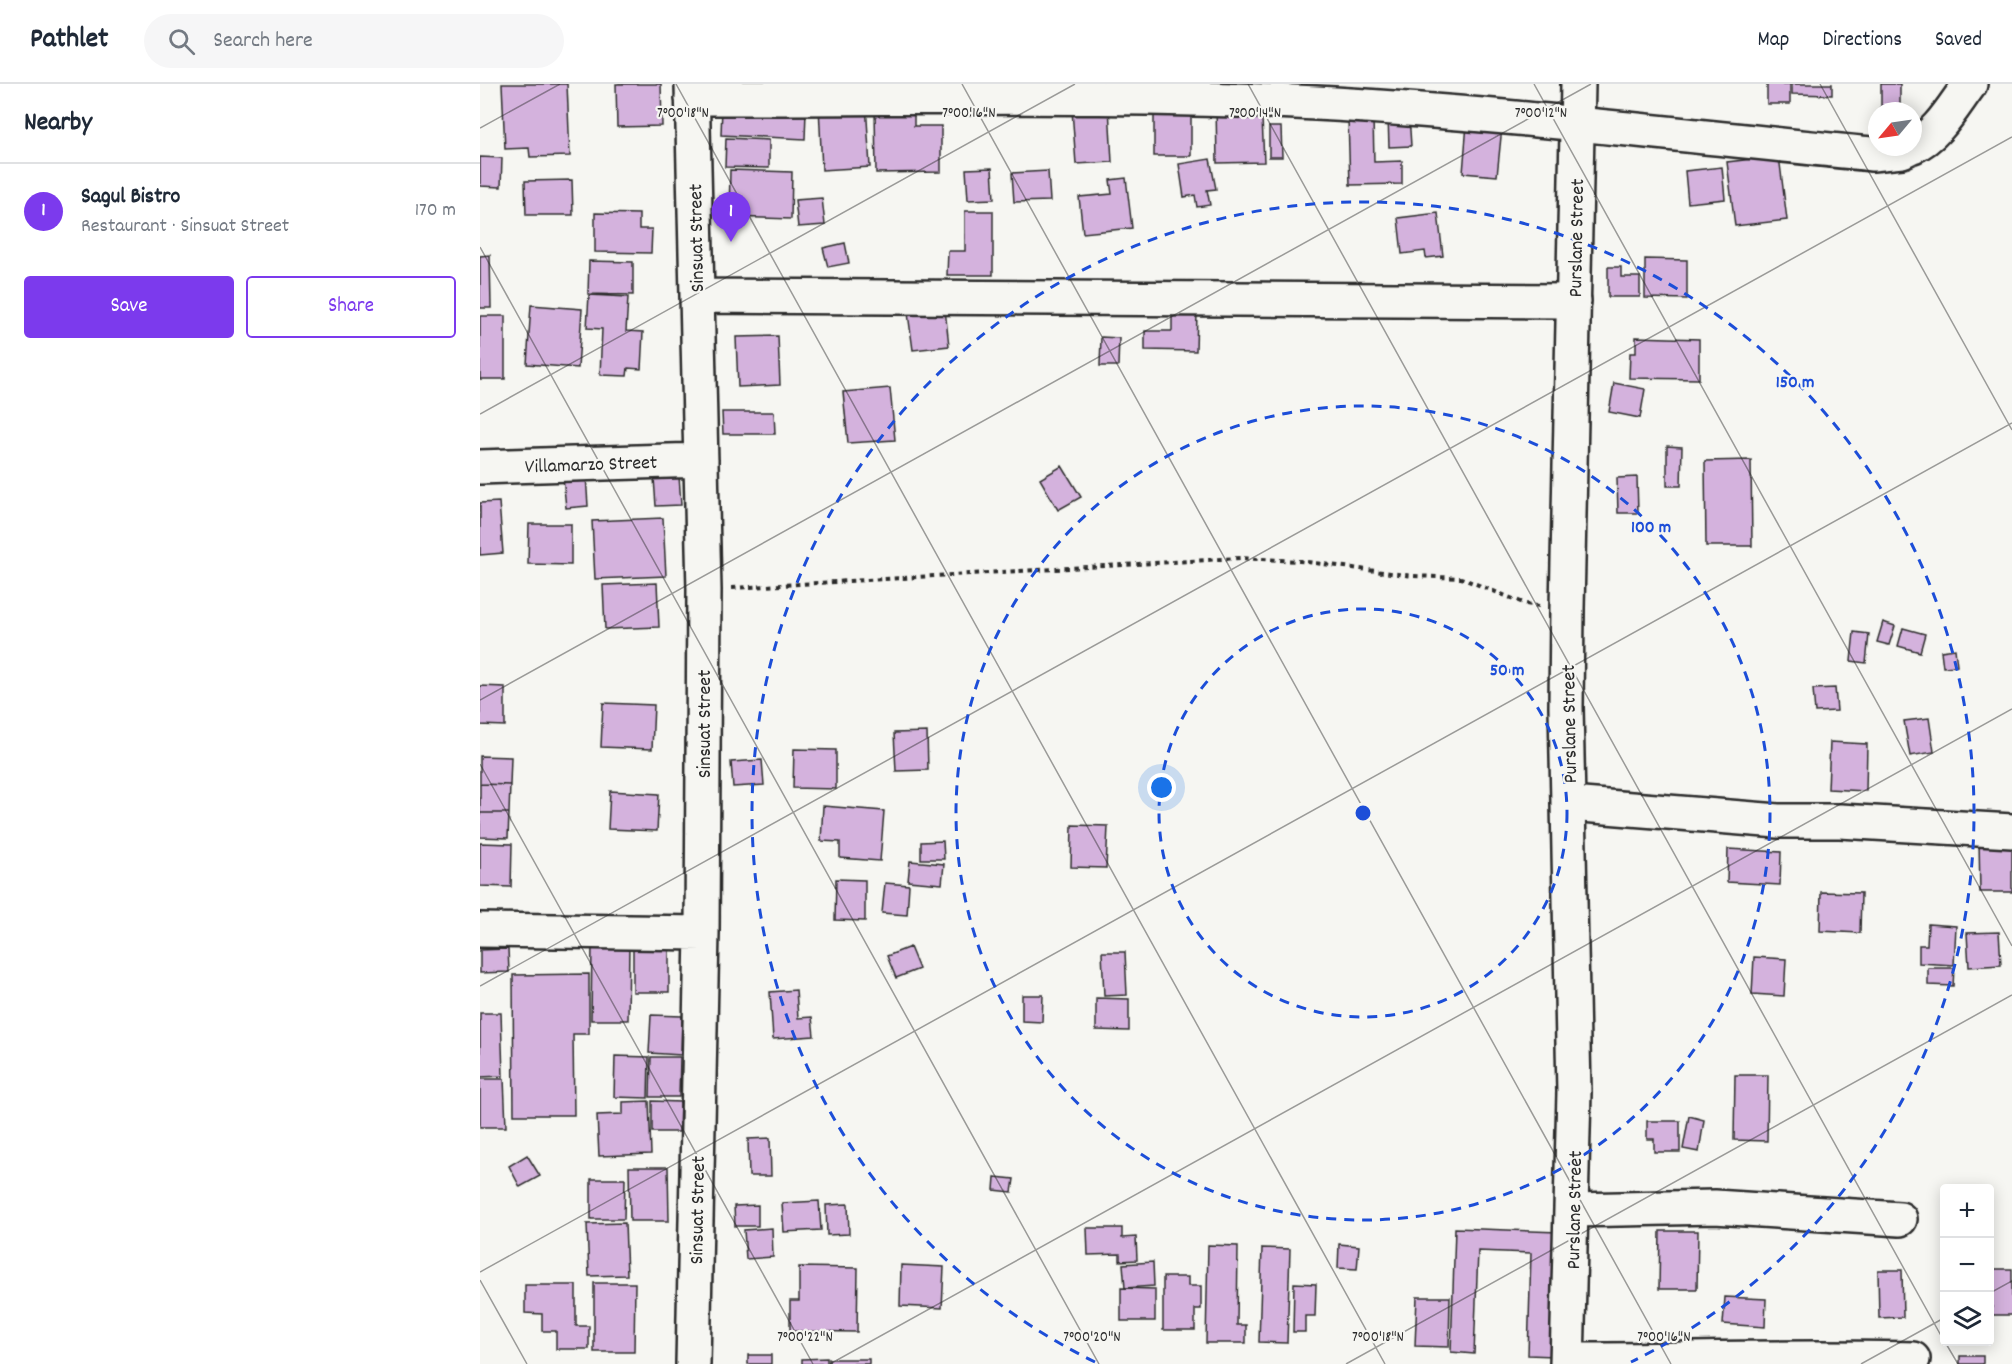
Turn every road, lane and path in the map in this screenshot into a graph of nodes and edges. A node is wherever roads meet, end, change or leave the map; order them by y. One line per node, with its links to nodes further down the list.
1 (1578, 84): 4 (street, Purslane Street)
2 (1970, 84): 5 (street)
3 (692, 91): 4 (street); 7 (street, Sinsuat Street)
4 (1576, 125): 6 (street); 8 (street, Purslane Street)
5 (1922, 142)
6 (1868, 154)
7 (697, 296): 8 (street); 9 (street, Sinsuat Street)
8 (1574, 302): 12 (street, Purslane Street)
9 (701, 460): 10 (street, Villamarzo Street); 11 (street, Sinsuat Street)
10 (480, 466)
11 (704, 590): 12 (path); 16 (street, Sinsuat Street)
12 (1567, 609): 13 (street, Purslane Street)
13 (1570, 804): 14 (street); 17 (street, Purslane Street)
14 (2012, 831)
15 (480, 930): 16 (street)
16 (702, 933): 21 (street, Sinsuat Street)
17 (1573, 1210): 18 (street); 20 (street, Purslane Street)
18 (1900, 1219)
19 (1913, 1359): 20 (street)
20 (1568, 1362)
21 (693, 1364)

